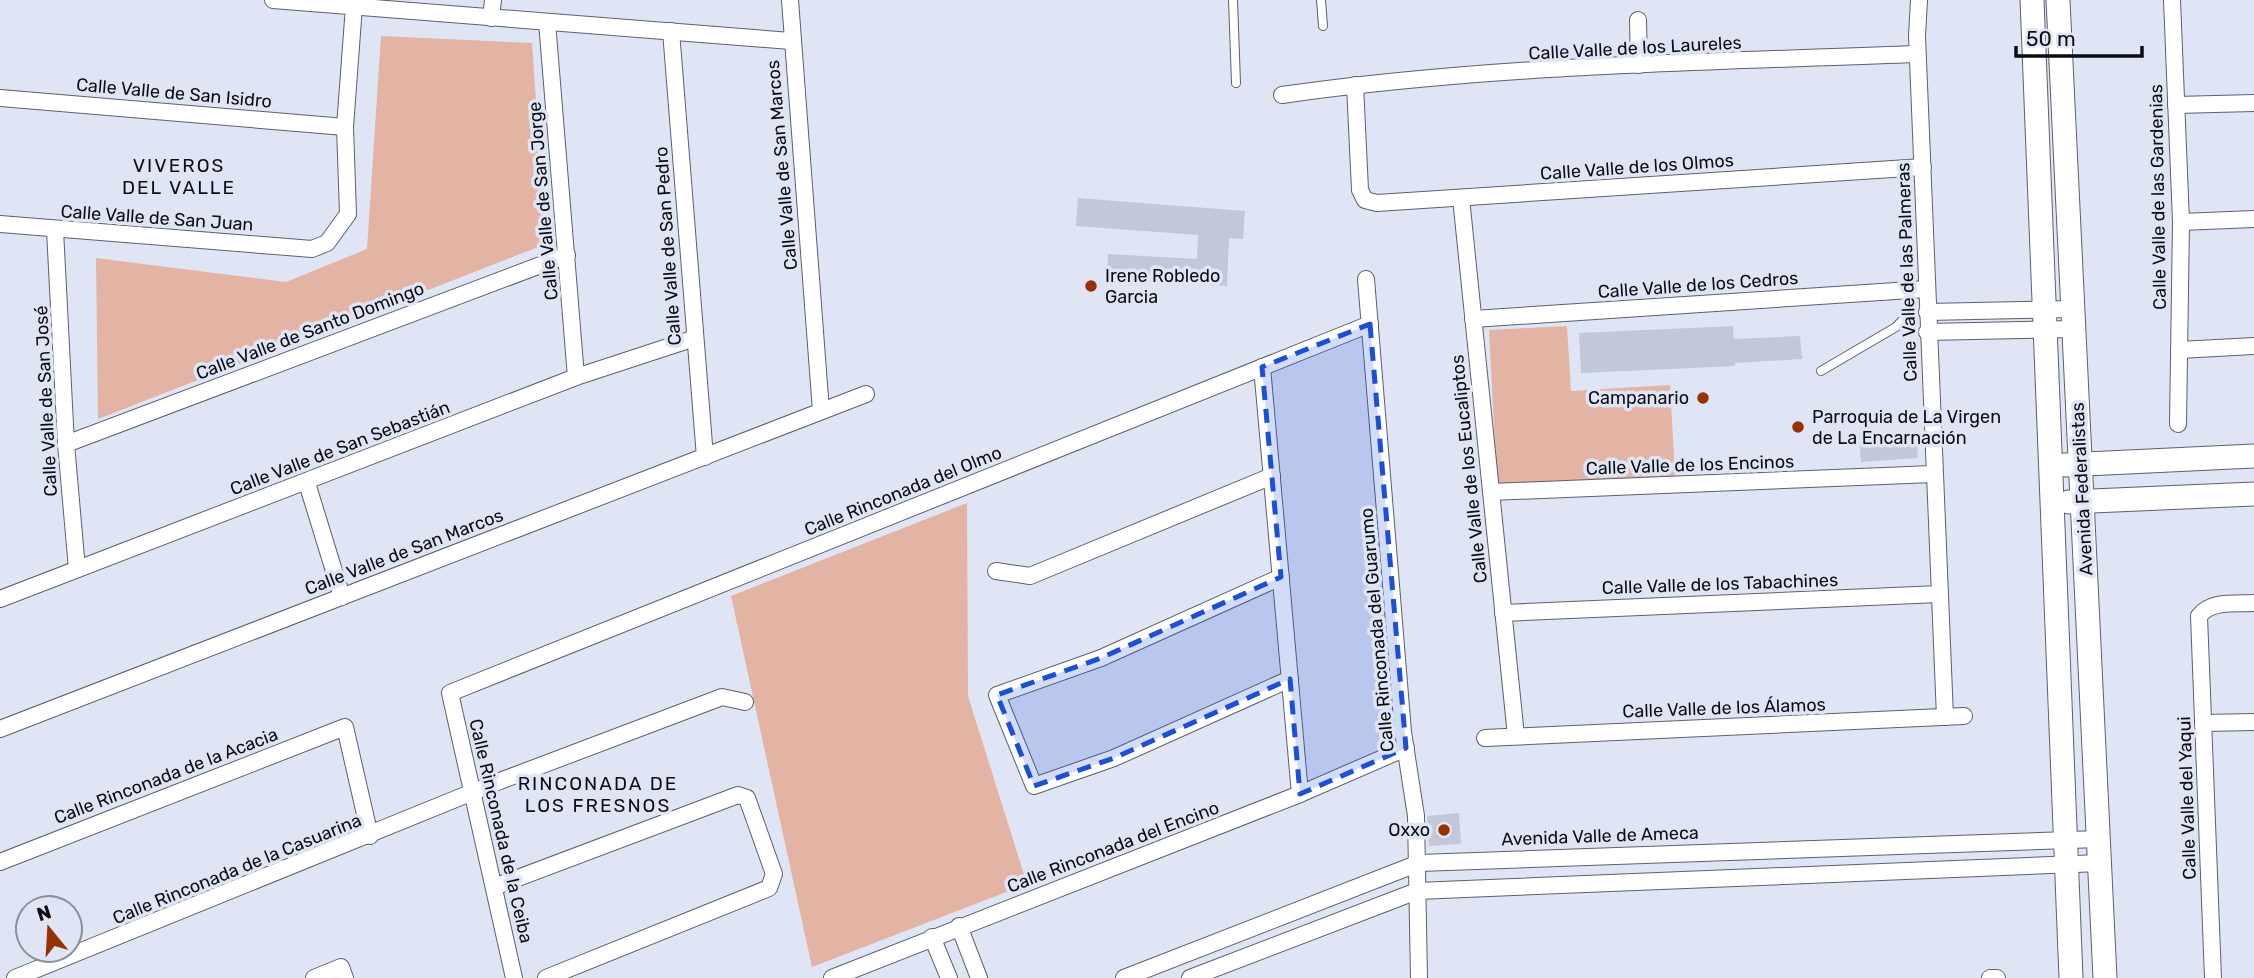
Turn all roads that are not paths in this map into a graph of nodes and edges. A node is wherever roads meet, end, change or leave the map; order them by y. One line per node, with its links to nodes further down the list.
1 (274, 0): 10 (street)
2 (493, 0): 12 (street)
3 (790, 0): 17 (street, Calle Valle de San Marcos)
4 (1233, 0): 20 (lane)
5 (1321, 0): 15 (lane)
6 (1919, 0): 18 (street, Calle Valle de las Palmeras)
7 (2032, 0): 38 (street, Avenida Federalistas)
8 (2058, 0): 39 (street, Avenida Federalistas)
9 (2172, 0): 25 (street, Calle Valle de las Gardenias)
10 (354, 6): 11 (street); 26 (street)
11 (468, 8): 12 (street)
12 (491, 18): 14 (street)
13 (1638, 20): 19 (street)
14 (547, 22): 16 (street); 33 (street, Calle Valle de San Jorge)
15 (1323, 26)
16 (671, 31): 17 (street); 42 (street, Calle Valle de San Pedro)
17 (791, 41): 49 (street, Calle Valle de San Marcos)
18 (1917, 54): 19 (street, Calle Valle de los Laureles); 27 (street, Calle Valle de las Palmeras)
19 (1639, 65): 21 (street, Calle Valle de los Laureles)
20 (1236, 83)
21 (1355, 85): 22 (street, Calle Valle de los Laureles); 28 (street, Calle Valle de los Olmos)
22 (1282, 95)
23 (0, 98): 26 (street, Calle Valle de San Isidro)
24 (2254, 103): 25 (street)
25 (2176, 105): 30 (street, Calle Valle de las Gardenias)
26 (345, 127): 32 (street, Calle Valle de San Juan)
27 (1923, 167): 28 (street, Calle Valle de los Olmos); 35 (street, Calle Valle de las Palmeras)
28 (1461, 198): 37 (street, Calle Valle de los Eucaliptos)
29 (2254, 219): 30 (street)
30 (2181, 222): 44 (street, Calle Valle de las Gardenias)
31 (0, 224): 32 (street, Calle Valle de San Juan)
32 (55, 230): 51 (street, Calle Valle de San José)
33 (567, 255): 47 (street, Calle Valle de San Jorge); 51 (street, Calle Valle de Santo Domingo)
34 (1366, 279): 40 (street, Calle Rinconada del Guarumo)
35 (1919, 290): 36 (street, Calle Valle de las Palmeras); 37 (street, Calle Valle de los Cedros); 46 (lane)
36 (1927, 312): 38 (street); 41 (street, Calle Valle de las Palmeras)
37 (1473, 319): 59 (street, Calle Valle de los Eucaliptos)
38 (2045, 319): 39 (street); 41 (street); 55 (street, Avenida Federalistas)
39 (2073, 319): 54 (street, Avenida Federalistas)
40 (1370, 324): 45 (street, Calle Rinconada del Olmo); 81 (street, Calle Rinconada del Guarumo)
41 (1927, 332): 56 (street, Calle Valle de las Palmeras)
42 (695, 338): 47 (street, Calle Valle de San Sebastián); 53 (street, Calle Valle de San Pedro)
43 (2254, 346): 44 (street)
44 (2179, 350): 50 (street, Calle Valle de las Gardenias)
45 (1262, 367): 57 (street); 72 (street, Calle Rinconada del Olmo)
46 (1822, 371)
47 (576, 377): 58 (street, Calle Valle de San Sebastián)
48 (866, 394): 49 (street, Calle Valle de San Marcos)
49 (821, 411): 53 (street, Calle Valle de San Marcos)
50 (2178, 424)
51 (66, 444): 63 (street, Calle Valle de San José)
52 (2254, 456): 54 (street)
53 (705, 457): 67 (street, Calle Valle de San Marcos)
54 (2080, 464): 55 (street); 61 (street, Avenida Federalistas)
55 (2051, 465): 62 (street, Avenida Federalistas)
56 (1933, 474): 59 (street, Calle Valle de los Encinos); 66 (street, Calle Valle de las Palmeras)
57 (1272, 476): 64 (street); 65 (street)
58 (307, 482): 63 (street, Calle Valle de San Sebastián); 67 (street)
59 (1491, 492): 70 (street, Calle Valle de los Eucaliptos)
60 (2254, 494): 61 (street)
61 (2082, 501): 62 (street); 85 (street, Avenida Federalistas)
62 (2052, 503): 86 (street, Avenida Federalistas)
63 (77, 569): 68 (street, Calle Valle de San Sebastián)
64 (996, 571)
65 (1281, 577): 71 (street); 71 (street)
66 (1939, 594): 70 (street, Calle Valle de los Tabachines); 75 (street, Calle Valle de las Palmeras)
67 (342, 597): 78 (street, Calle Valle de San Marcos)
68 (0, 599)
69 (2254, 603): 77 (street, Calle Valle del Yaqui)
70 (1503, 612): 79 (street, Calle Valle de los Eucaliptos)
71 (1290, 679): 83 (street)
72 (450, 693): 82 (street, Calle Rinconada de la Ceiba)
73 (746, 702): 82 (street, Calle Rinconada de la Casuarina)
74 (1964, 716): 75 (street, Calle Valle de los Álamos)
75 (1945, 717): 79 (street, Calle Valle de los Álamos)
76 (2254, 722): 77 (street)
77 (2203, 723): 110 (street, Calle Valle del Yaqui)
78 (0, 729)
79 (1516, 736): 80 (street, Calle Valle de los Álamos)
80 (1485, 738)
81 (1406, 748): 83 (street, Calle Rinconada del Encino); 88 (street, Calle Rinconada del Guarumo)
82 (473, 794): 84 (street, Calle Rinconada de la Casuarina); 91 (street, Calle Rinconada de la Ceiba)
83 (1300, 794): 93 (street, Calle Rinconada del Encino)
84 (370, 836): 87 (street, Calle Rinconada de la Acacia); 95 (street, Calle Rinconada de la Casuarina)
85 (2099, 839): 86 (street, Avenida Valle de Ameca); 89 (street, Avenida Federalistas)
86 (2065, 841): 88 (street, Avenida Valle de Ameca); 90 (street, Avenida Federalistas)
87 (0, 862)
88 (1419, 863): 92 (street, Calle Rinconada del Guarumo); 103 (street, Avenida Valle de Ameca)
89 (2099, 863): 90 (street); 109 (street, Avenida Federalistas)
90 (2066, 864): 92 (street); 108 (street, Avenida Federalistas)
91 (494, 887): 98 (street, Calle Rinconada de la Ceiba); 99 (street)
92 (1417, 891): 104 (street); 105 (street, Calle Rinconada del Guarumo)
93 (958, 926): 94 (street, Calle Rinconada del Encino); 102 (street)
94 (932, 937): 100 (street, Calle Rinconada del Encino); 101 (street)
95 (15, 978)
96 (314, 978): 97 (street)
97 (345, 978)
98 (514, 978)
99 (547, 978)
100 (832, 978)
101 (949, 978)
102 (979, 978)
103 (1124, 978)
104 (1190, 978)
105 (1419, 978)
106 (1990, 978): 107 (street)
107 (1997, 978)
108 (2071, 978)
109 (2105, 978)
110 (2213, 978)

